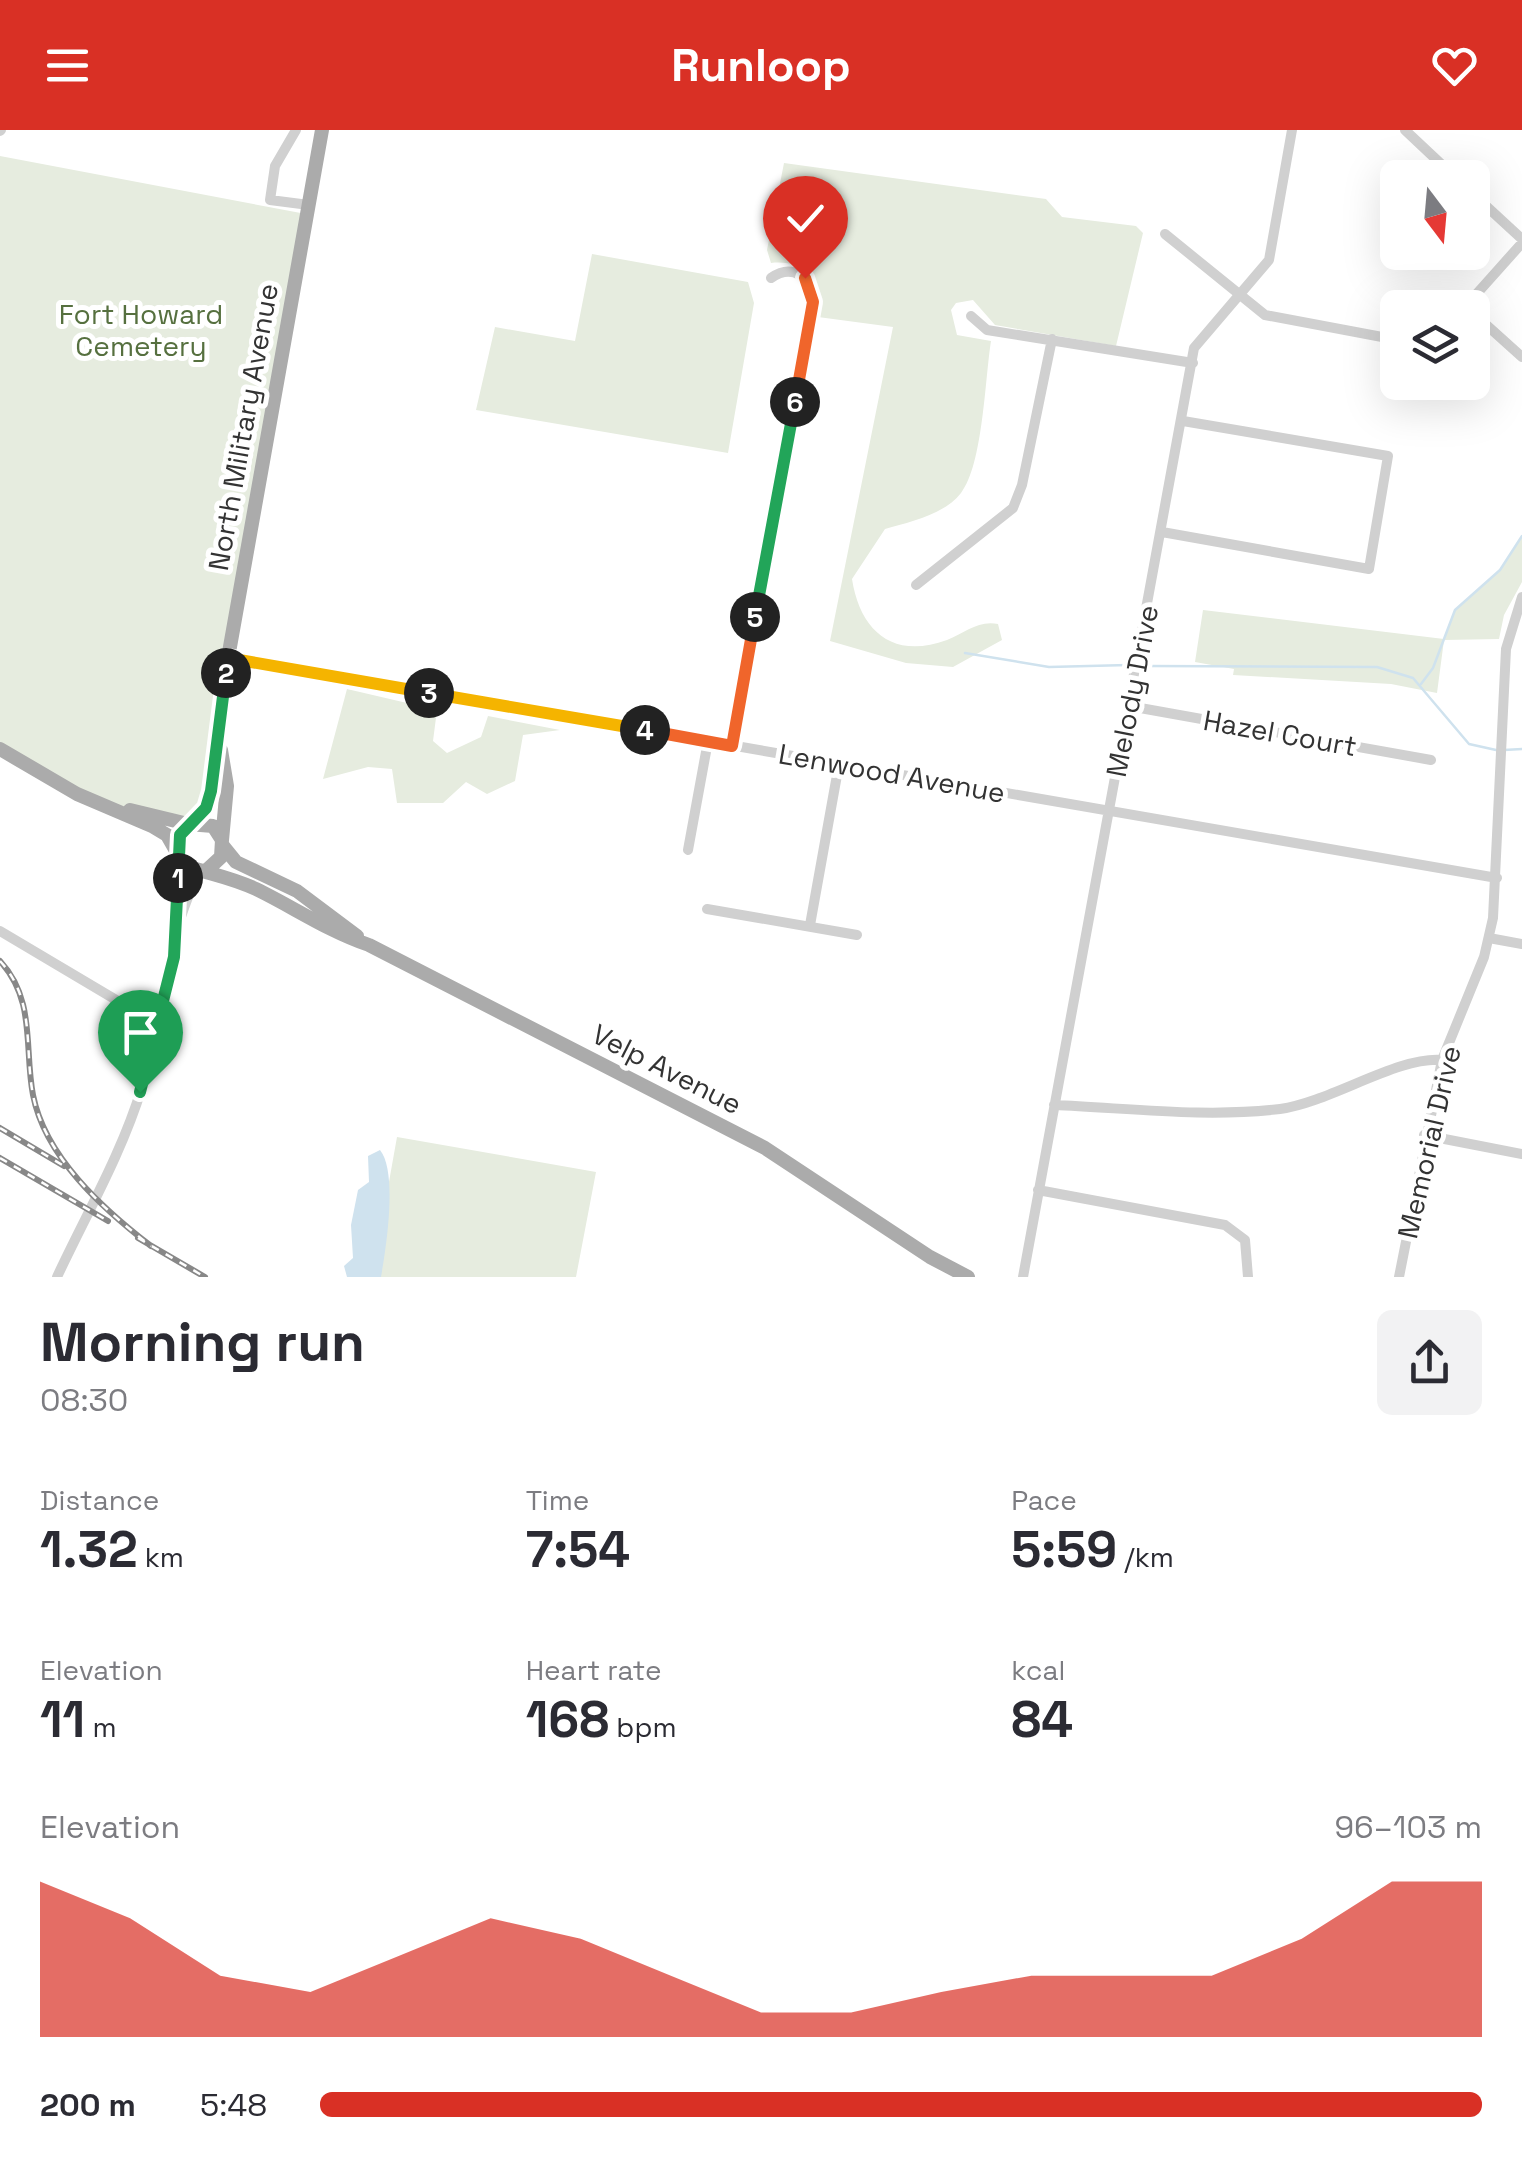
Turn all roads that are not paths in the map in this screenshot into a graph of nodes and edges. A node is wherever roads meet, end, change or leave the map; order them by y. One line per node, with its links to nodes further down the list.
1 (296, 130): 6 (street)
2 (322, 130): 6 (main road, North Military Avenue)
3 (1292, 130): 12 (street, Melody Drive)
4 (1405, 130): 5 (street)
5 (1437, 160)
6 (309, 205): 23 (main road, North Military Avenue)
7 (1490, 210): 9 (street)
8 (1165, 234): 12 (street)
9 (1522, 241): 11 (street)
10 (771, 278): 27 (street)
11 (1482, 290)
12 (1240, 297): 15 (street); 18 (street, Melody Drive)
13 (971, 316): 16 (street)
14 (1490, 328): 17 (street)
15 (1380, 337)
16 (1052, 339): 18 (street); 21 (street)
17 (1522, 357)
18 (1193, 362): 19 (street, Melody Drive)
19 (1183, 421): 20 (street, Melody Drive); 20 (street)
20 (1162, 532): 24 (street, Melody Drive)
21 (916, 585)
22 (1522, 597): 38 (street, Memorial Drive)
23 (228, 658): 25 (main road, North Military Avenue); 26 (street, Lenwood Avenue)
24 (1129, 706): 29 (street, Hazel Court); 32 (street, Melody Drive)
25 (218, 734): 33 (main road, North Military Avenue); 34 (main road, North Military Avenue)
26 (708, 741): 27 (street, Lenwood Avenue); 35 (street)
27 (732, 746): 30 (street, Lenwood Avenue)
28 (0, 749): 31 (main road)
29 (1431, 760)
30 (839, 764): 32 (street, Lenwood Avenue); 40 (street)
31 (76, 794): 33 (main road); 36 (main road)
32 (1109, 810): 38 (street, Lenwood Avenue); 49 (street, Melody Drive)
33 (192, 823): 34 (main road); 36 (main road)
34 (223, 843): 37 (main road); 46 (main road, Velp Avenue)
35 (688, 850)
36 (177, 854): 37 (main road); 44 (street)
37 (204, 871): 44 (street); 46 (main road, Velp Avenue)
38 (1497, 878): 43 (street, Memorial Drive)
39 (708, 910): 40 (street)
40 (810, 925): 42 (street)
41 (0, 931): 47 (street)
42 (858, 935)
43 (1489, 938): 45 (street); 48 (street, Memorial Drive)
44 (176, 943): 47 (street)
45 (1522, 944)
46 (369, 945): 53 (main road, Velp Avenue)
47 (160, 1026): 54 (street)
48 (1442, 1060): 49 (street); 50 (street, Memorial Drive)
49 (1054, 1105): 52 (street, Melody Drive)
50 (1424, 1136): 51 (street); 59 (street, Memorial Drive)
51 (1522, 1154)
52 (1038, 1190): 57 (street, Melody Drive); 58 (street)
53 (930, 1257): 55 (main road, Velp Avenue); 56 (main road, Velp Avenue)
54 (57, 1277)
55 (948, 1277)
56 (968, 1277)
57 (1023, 1277)
58 (1248, 1277)
59 (1399, 1277)

